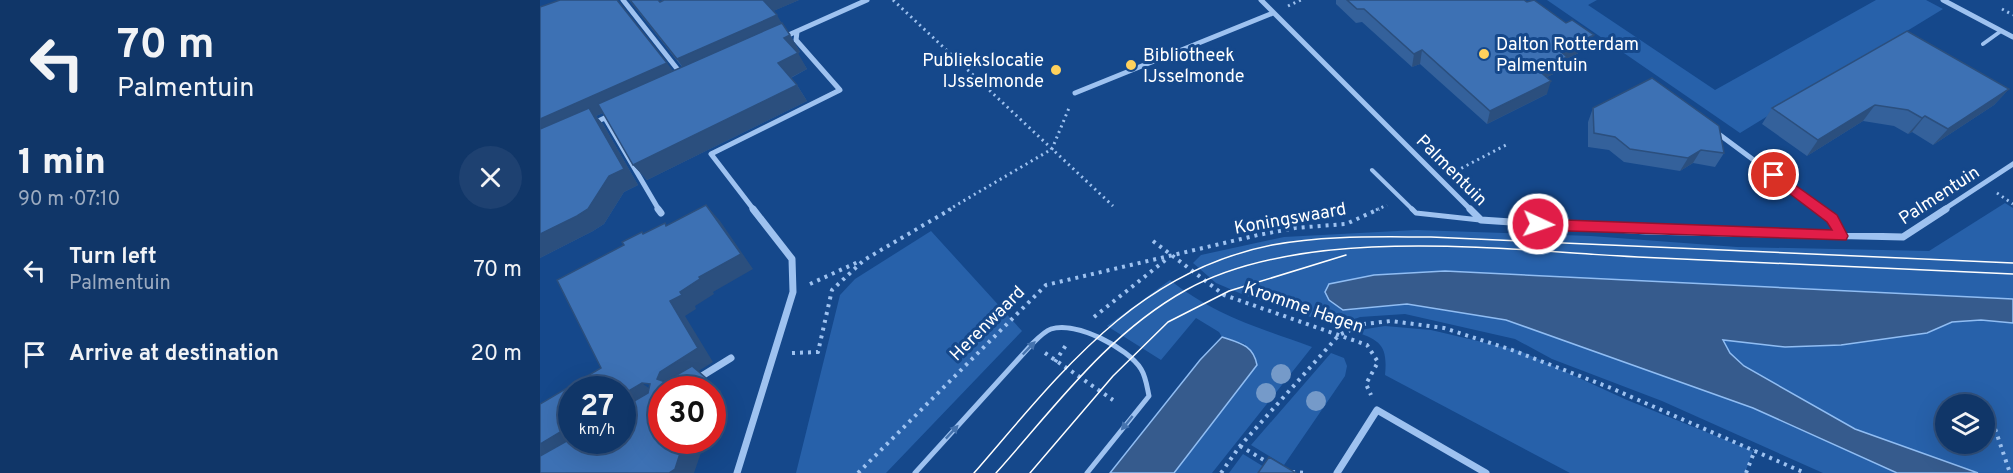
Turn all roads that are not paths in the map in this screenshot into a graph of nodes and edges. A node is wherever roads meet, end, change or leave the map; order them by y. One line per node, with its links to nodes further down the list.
1 (623, 0): 11 (street)
2 (867, 0): 7 (street)
3 (1261, 0): 5 (street, Palmentuin)
4 (1943, 0): 6 (street)
5 (1273, 13): 12 (street); 20 (street, Palmentuin)
6 (2001, 31): 8 (street); 10 (lane)
7 (797, 32): 9 (street); 24 (street)
8 (2013, 37)
9 (779, 39)
10 (1983, 44)
11 (687, 81)
12 (1075, 93)
13 (615, 113): 14 (street)
14 (605, 118): 16 (street); 19 (street)
15 (1707, 126): 21 (street)
16 (583, 128)
17 (2013, 164): 21 (street, Palmentuin)
18 (1372, 170): 20 (lane)
19 (661, 213)
20 (1480, 220): 21 (street, Palmentuin)
21 (1841, 236)
22 (731, 358): 23 (street)
23 (702, 376)
24 (737, 473)
25 (915, 473): 26 (lane, one-way to 26)
26 (1087, 473)
27 (1337, 473): 28 (street)
28 (1486, 473)

